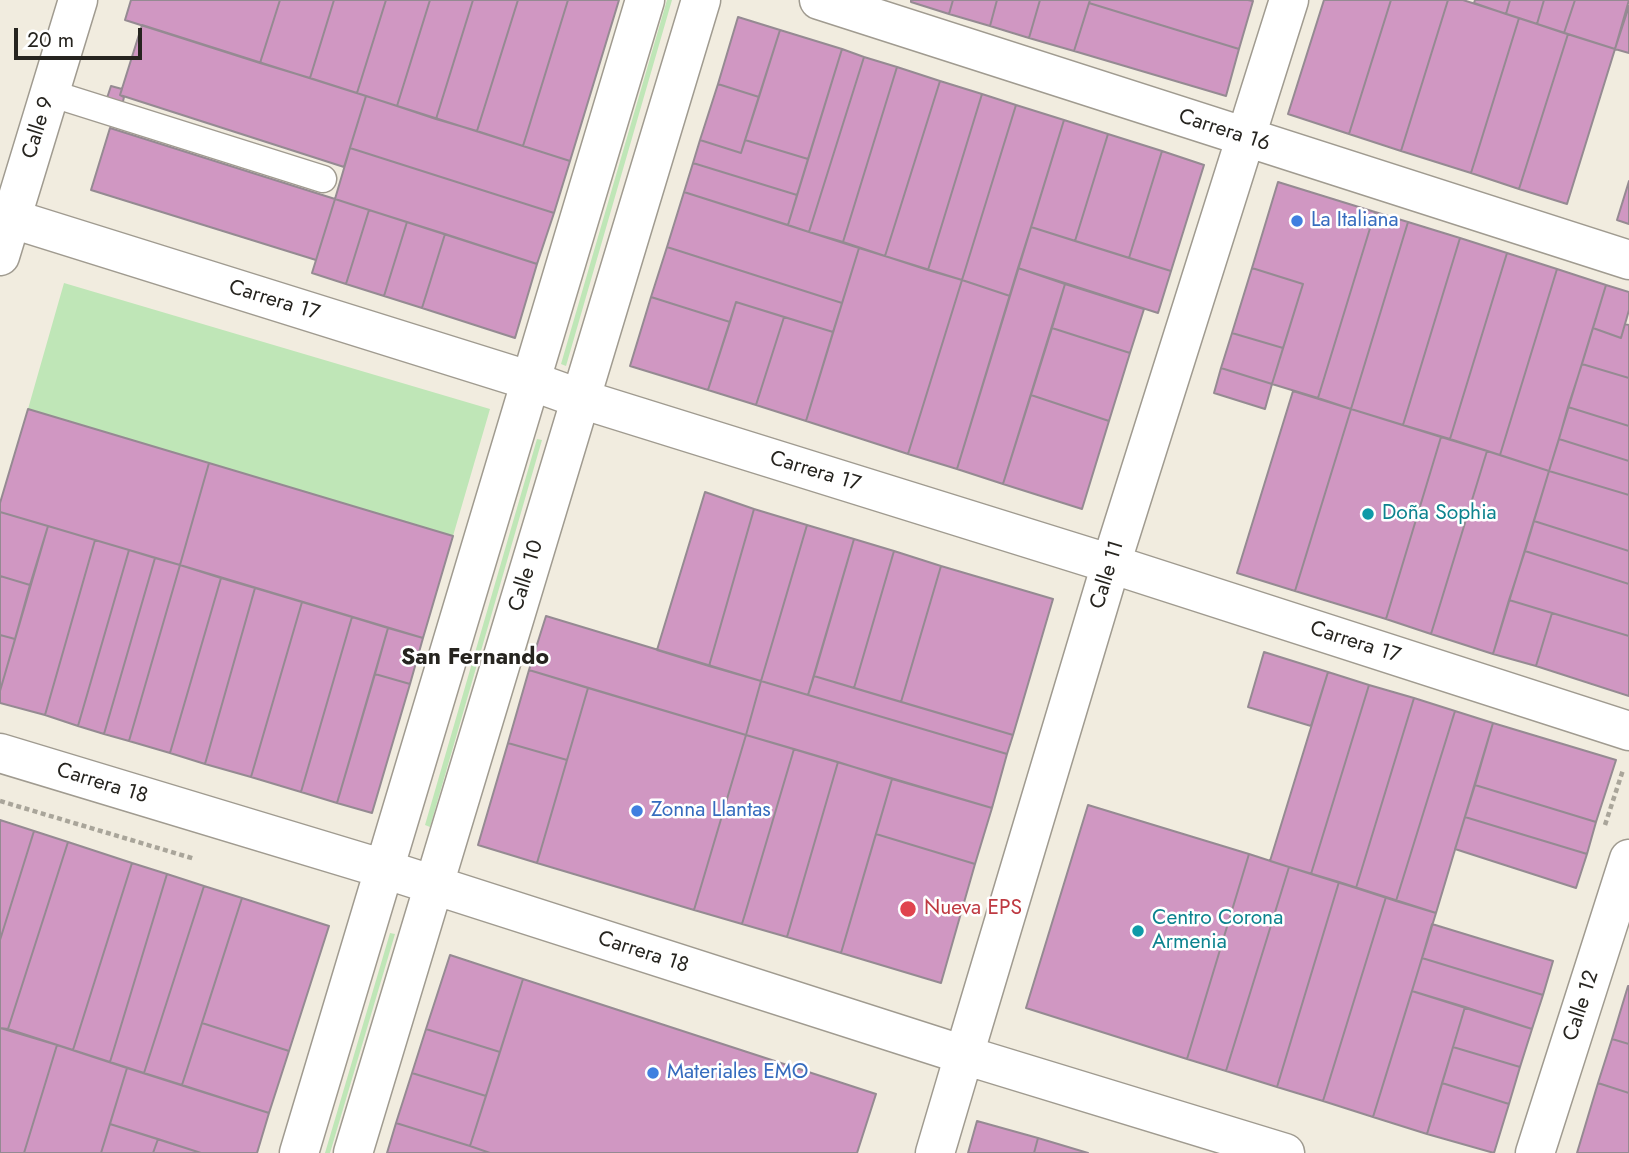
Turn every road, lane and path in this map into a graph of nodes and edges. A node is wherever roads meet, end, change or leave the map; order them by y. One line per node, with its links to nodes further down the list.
1 (78, 0): 6 (street, Calle 9)
2 (645, 0): 12 (street)
3 (701, 0): 13 (street, Calle 10)
4 (819, 0): 7 (street, Carrera 16)
5 (1289, 0): 7 (street, Calle 11)
6 (50, 93): 8 (lane); 9 (street, Calle 9)
7 (1246, 138): 11 (street, Carrera 16); 14 (street, Calle 11)
8 (323, 179)
9 (6, 217): 10 (street, Calle 9); 12 (street, Carrera 17)
10 (0, 256)
11 (1629, 260)
12 (531, 381): 13 (street, Carrera 17); 18 (street)
13 (581, 399): 14 (street, Carrera 17); 19 (street, Calle 10)
14 (1111, 565): 15 (street, Carrera 17); 20 (street, Calle 11)
15 (1629, 731)
16 (0, 753): 18 (street, Carrera 18)
17 (1629, 859): 25 (street, Calle 12)
18 (384, 869): 19 (street, Carrera 18); 21 (street)
19 (433, 887): 20 (street, Carrera 18); 22 (street, Calle 10)
20 (964, 1055): 23 (street, Calle 11); 24 (street, Carrera 18)
21 (299, 1153)
22 (353, 1153)
23 (936, 1153)
24 (1285, 1153)
25 (1535, 1153)

